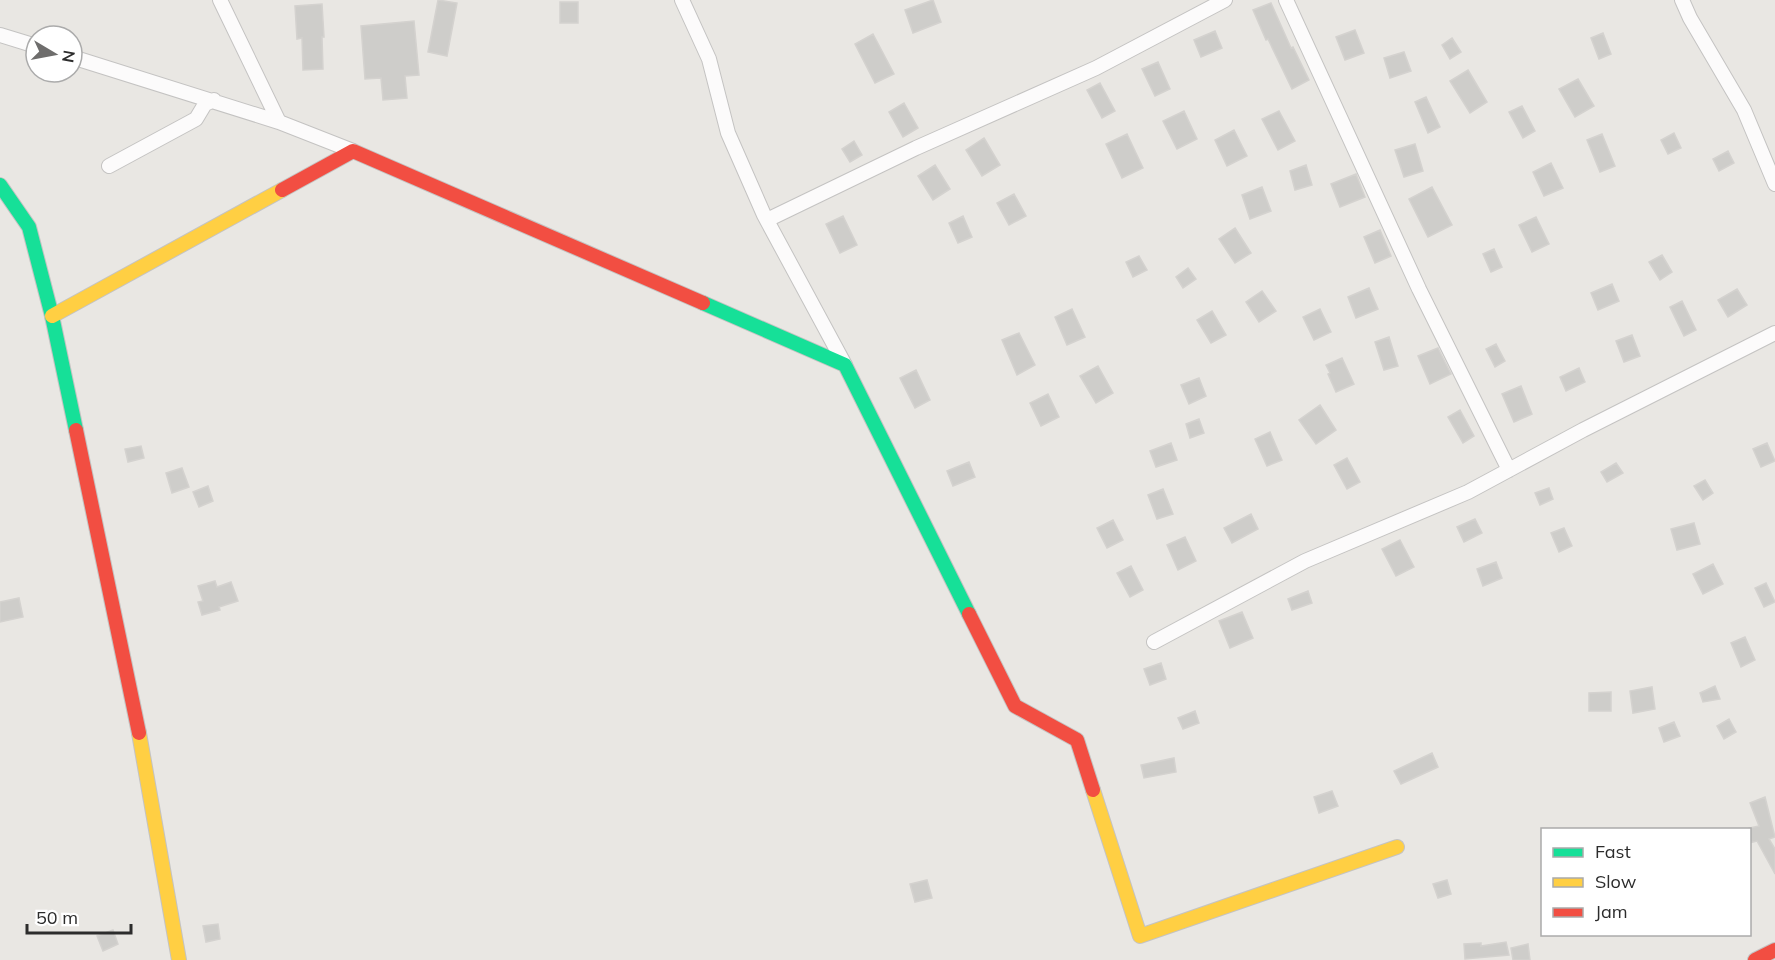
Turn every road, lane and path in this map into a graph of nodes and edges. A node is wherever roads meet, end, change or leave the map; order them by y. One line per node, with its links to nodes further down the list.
1 (220, 0): 10 (street)
2 (682, 0): 15 (street)
3 (1224, 0): 15 (street)
4 (1286, 0): 19 (street)
5 (1682, 0): 13 (street)
6 (0, 35): 7 (street)
7 (24, 42)
8 (84, 61): 9 (street)
9 (214, 100): 10 (street); 12 (street)
10 (279, 122): 11 (street)
11 (353, 151): 16 (street); 18 (street)
12 (109, 166)
13 (1775, 184)
14 (0, 185): 16 (street)
15 (767, 220): 18 (street)
16 (52, 316): 23 (street)
17 (1775, 333): 19 (street)
18 (844, 364): 21 (street)
19 (1509, 470): 20 (street)
20 (1154, 642)
21 (1397, 847)
22 (1775, 950): 24 (street)
23 (179, 960)
24 (1755, 960)

